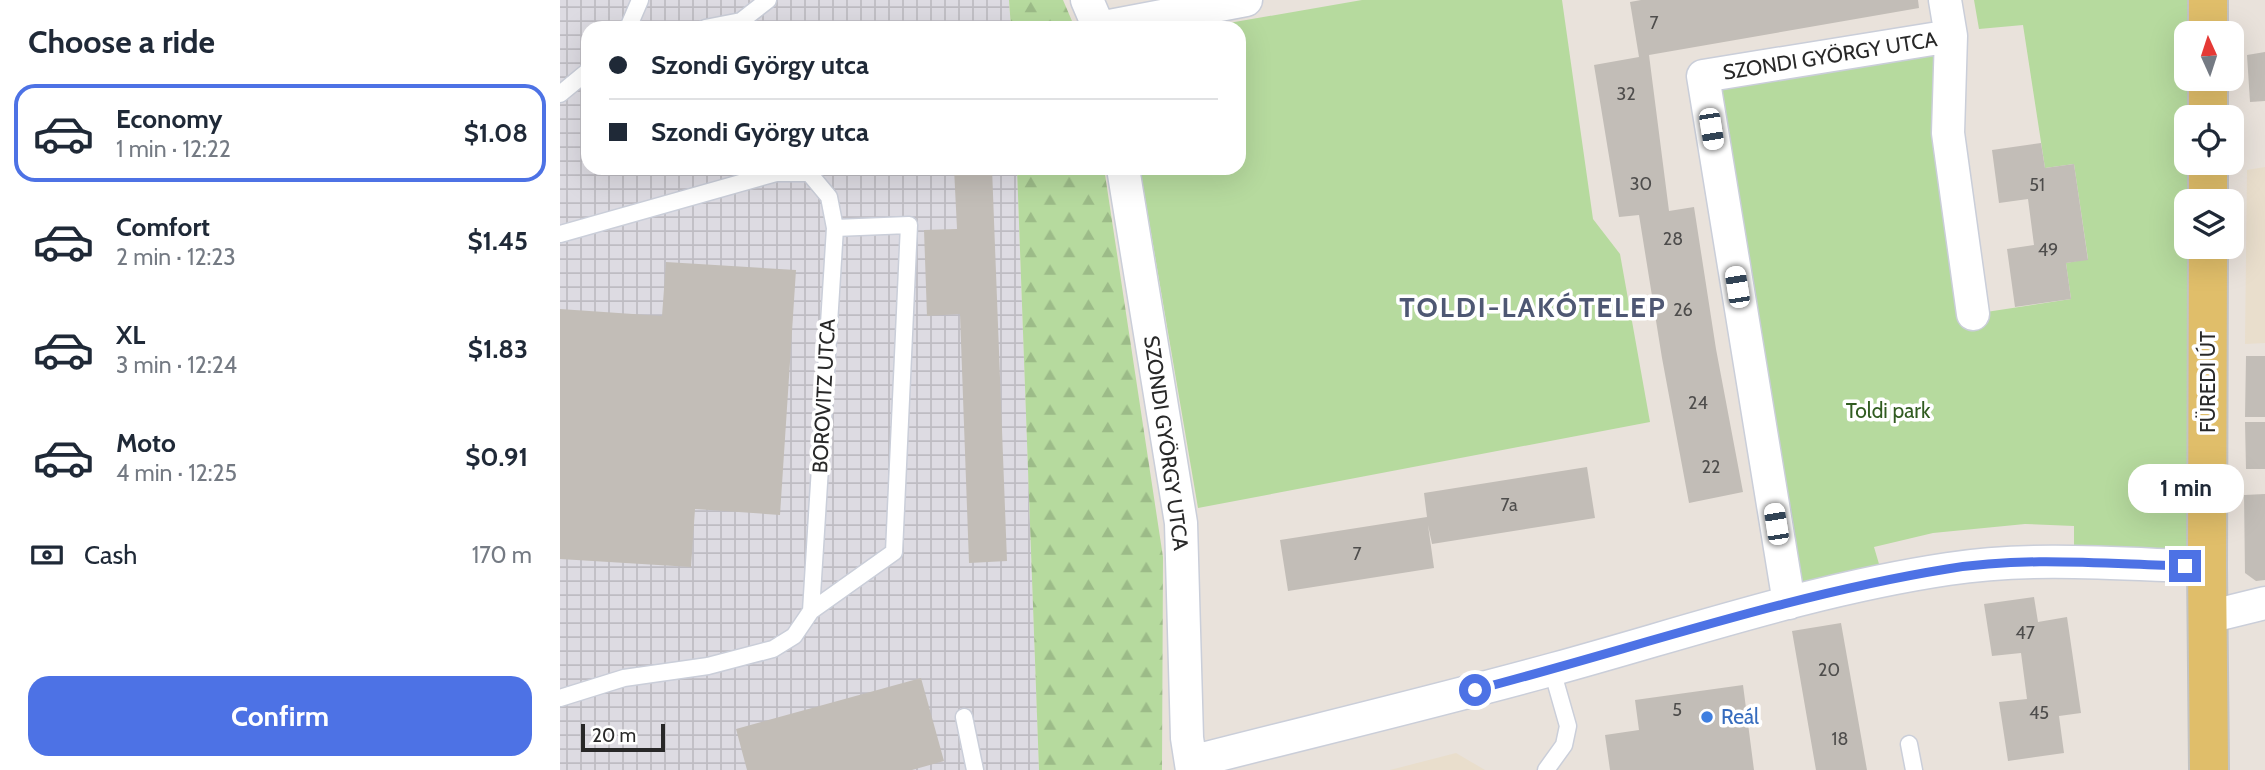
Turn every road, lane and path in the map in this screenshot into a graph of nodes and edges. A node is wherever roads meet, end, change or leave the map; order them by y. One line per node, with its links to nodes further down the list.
1 (640, 0): 8 (lane)
2 (768, 0): 9 (lane)
3 (1087, 0): 10 (street)
4 (1246, 0): 7 (street)
5 (1945, 0): 13 (street, SZONDI GYÖRGY UTCA)
6 (2208, 0): 12 (main road)
7 (1156, 8): 11 (street)
8 (631, 21)
9 (741, 21)
10 (1095, 21)
11 (1118, 21)
12 (2208, 21)
13 (1951, 36): 22 (street); 24 (street, SZONDI GYÖRGY UTCA)
14 (581, 77): 15 (lane)
15 (560, 94)
16 (769, 175): 20 (lane, BOROVITZ UTCA)
17 (811, 175): 19 (lane, BOROVITZ UTCA)
18 (1124, 175): 32 (street, SZONDI GYÖRGY UTCA)
19 (835, 228): 26 (lane, BOROVITZ UTCA); 26 (lane)
20 (560, 234)
21 (2208, 259): 23 (main road, FÜREDI ÚT)
22 (1973, 314)
23 (2207, 567): 24 (street, SZONDI GYÖRGY UTCA); 27 (main road, FÜREDI ÚT)
24 (1789, 603): 28 (street, SZONDI GYÖRGY UTCA)
25 (2265, 603): 27 (street)
26 (811, 611): 29 (lane)
27 (2208, 617): 36 (main road, FÜREDI ÚT)
28 (1552, 670): 32 (street, SZONDI GYÖRGY UTCA); 34 (lane)
29 (560, 698)
30 (964, 717): 33 (lane)
31 (1909, 744): 35 (lane)
32 (1192, 766)
33 (975, 770)
34 (1546, 770)
35 (1914, 770)
36 (2209, 770)

